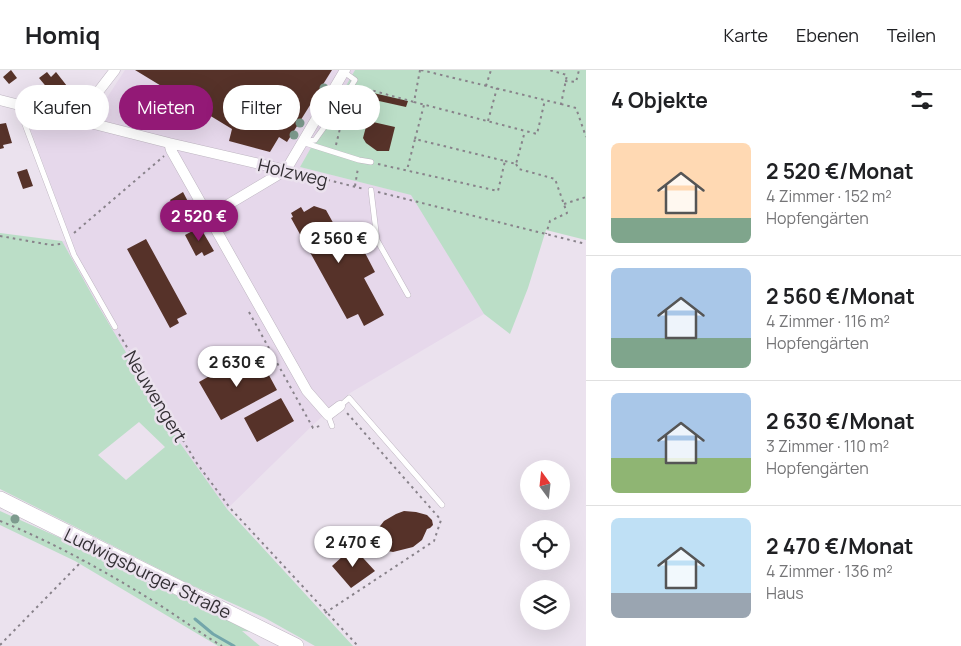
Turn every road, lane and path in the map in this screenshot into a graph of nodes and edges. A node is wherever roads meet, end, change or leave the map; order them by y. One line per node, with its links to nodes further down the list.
1 (115, 70): 8 (street)
2 (420, 70): 9 (path); 14 (path)
3 (491, 70): 9 (path)
4 (549, 70): 7 (path)
5 (579, 70): 7 (path)
6 (344, 71): 26 (street)
7 (565, 81): 15 (path)
8 (103, 85)
9 (486, 86): 10 (path)
10 (497, 88): 13 (path); 18 (path)
11 (380, 93): 14 (path)
12 (0, 100): 16 (street, Holzweg)
13 (545, 100): 15 (path); 23 (path)
14 (414, 102): 17 (path)
15 (561, 104): 20 (path)
16 (15, 105)
17 (424, 105): 18 (path); 25 (path)
18 (488, 121): 23 (path)
19 (586, 125): 20 (path)
20 (582, 126): 24 (path)
21 (109, 128): 27 (street, Holzweg)
22 (27, 130): 41 (lane)
23 (525, 131): 31 (path)
24 (586, 137)
25 (415, 139): 29 (path); 33 (path)
26 (302, 142): 28 (lane); 32 (street)
27 (170, 146): 32 (street, Holzweg); 38 (street); 41 (path)
28 (360, 160): 30 (lane); 34 (path)
29 (506, 161): 31 (path); 33 (path)
30 (371, 162): 33 (path)
31 (516, 164): 37 (path)
32 (286, 170): 34 (path, Holzweg); 38 (street)
33 (407, 170)
34 (355, 186): 35 (path, Holzweg)
35 (371, 190): 39 (path, Holzweg); 44 (lane)
36 (586, 197): 37 (path)
37 (564, 204): 39 (path)
38 (209, 216): 47 (street)
39 (546, 234): 43 (path, Holzweg)
40 (0, 236): 42 (path)
41 (68, 236): 42 (lane)
42 (71, 244): 45 (lane)
43 (586, 244)
44 (408, 295)
45 (115, 327): 53 (path, Neuwengert)
46 (340, 406): 47 (street); 50 (lane); 53 (path)
47 (328, 415): 48 (lane)
48 (332, 426)
49 (0, 499): 56 (main road, Ludwigsburger Straße)
50 (442, 505)
51 (0, 521): 52 (path)
52 (82, 561): 54 (path); 55 (path)
53 (325, 612): 57 (path, Neuwengert)
54 (2, 645)
55 (222, 646)
56 (296, 646)
57 (358, 646)

